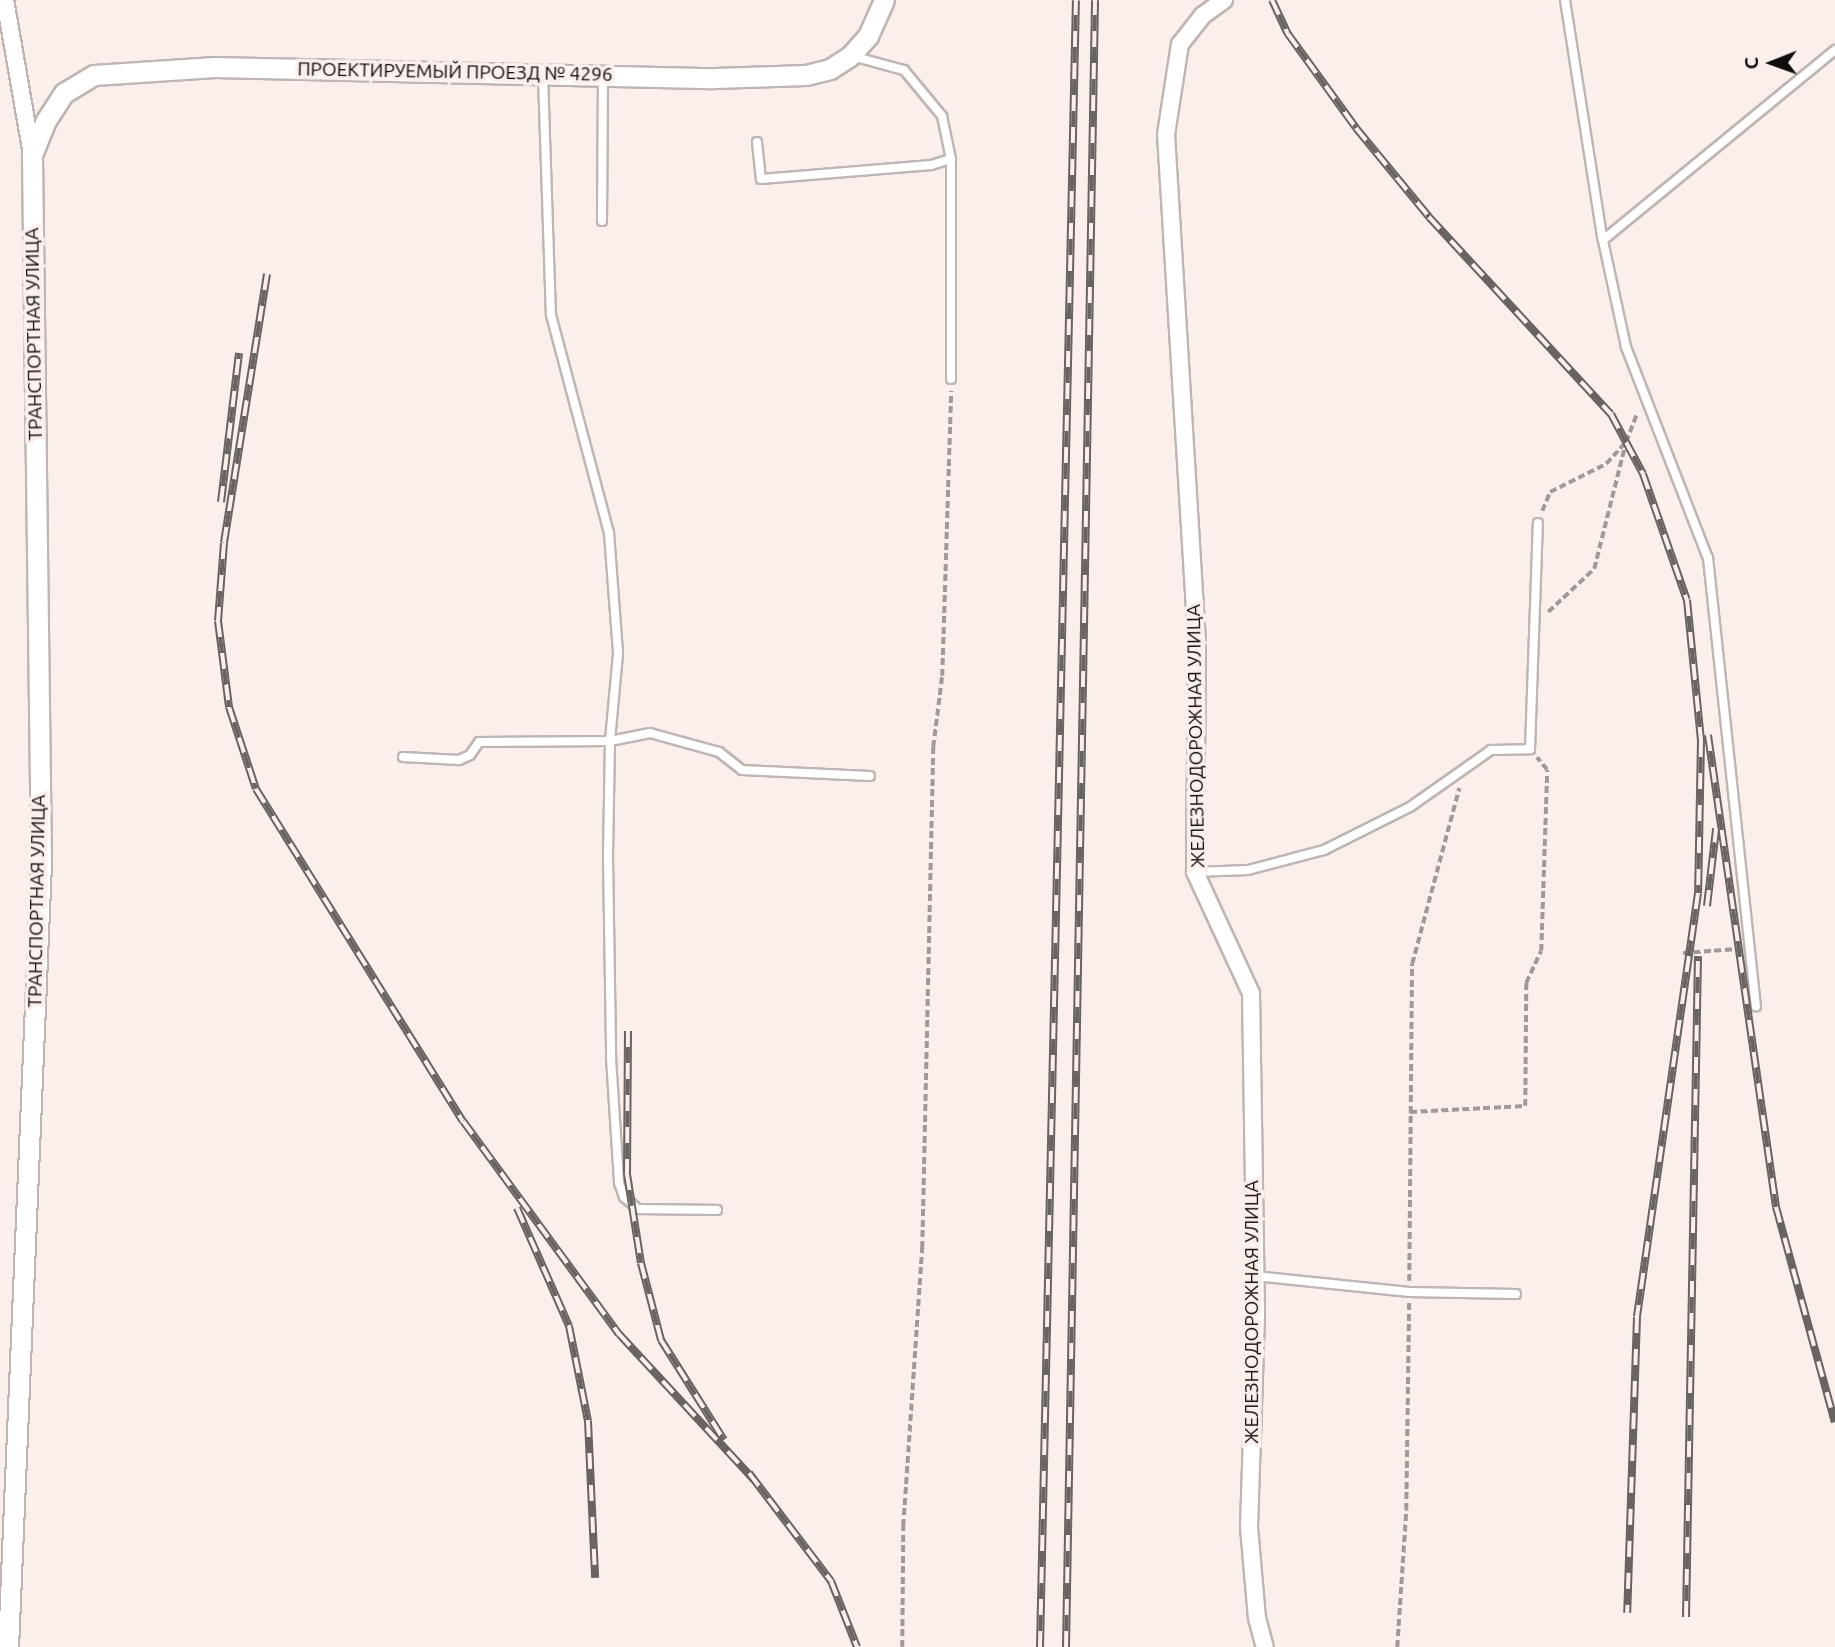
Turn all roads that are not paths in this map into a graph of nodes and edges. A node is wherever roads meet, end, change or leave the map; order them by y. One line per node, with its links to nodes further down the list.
1 (5, 0): 10 (street)
2 (884, 0): 6 (street, ПРОЕКТИРУЕМЫЙ ПРОЕЗД № 4296)
3 (1224, 0): 19 (street, ЖЕЛЕЗНОДОРОЖНАЯ УЛИЦА)
4 (1565, 0): 13 (lane)
5 (1835, 50): 13 (lane)
6 (850, 56): 8 (street, ПРОЕКТИРУЕМЫЙ ПРОЕЗД № 4296); 11 (lane)
7 (543, 73): 8 (street, ПРОЕКТИРУЕМЫЙ ПРОЕЗД № 4296); 10 (street, ПРОЕКТИРУЕМЫЙ ПРОЕЗД № 4296); 16 (lane)
8 (603, 75): 12 (lane)
9 (757, 142): 11 (lane)
10 (32, 155): 24 (street, ТРАНСПОРТНАЯ УЛИЦА)
11 (951, 159): 14 (lane)
12 (601, 221)
13 (1603, 240): 20 (lane)
14 (951, 379)
15 (1538, 523): 19 (lane)
16 (610, 741): 17 (lane); 18 (lane); 21 (lane)
17 (403, 757)
18 (870, 776)
19 (1195, 872): 22 (street, ЖЕЛЕЗНОДОРОЖНАЯ УЛИЦА)
20 (1756, 1006)
21 (717, 1210)
22 (1255, 1276): 23 (lane); 25 (street, ЖЕЛЕЗНОДОРОЖНАЯ УЛИЦА)
23 (1516, 1294)
24 (6, 1640)
25 (1265, 1647)

